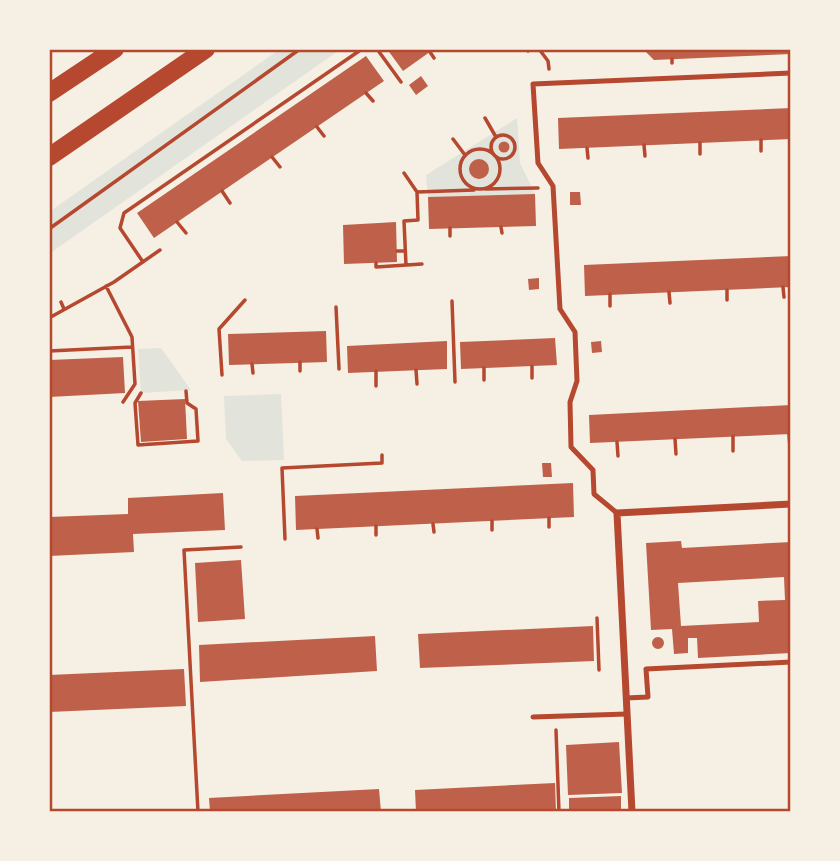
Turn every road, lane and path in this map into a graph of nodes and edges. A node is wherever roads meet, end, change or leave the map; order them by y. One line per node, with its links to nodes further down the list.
1 (115, 49): 12 (main road)
2 (206, 49): 31 (main road)
3 (300, 49): 44 (path)
4 (362, 49): 51 (path)
5 (377, 49): 11 (path)
6 (539, 49): 9 (path)
7 (430, 52): 8 (path)
8 (434, 58)
9 (549, 69)
10 (791, 73): 102 (lane)
11 (401, 82)
12 (49, 93)
13 (366, 93): 14 (path)
14 (373, 101)
15 (485, 118): 18 (path)
16 (317, 127): 17 (path)
17 (324, 136)
18 (496, 137): 23 (path); 28 (path)
19 (453, 139): 29 (path)
20 (761, 141): 26 (path)
21 (525, 143): 23 (path)
22 (700, 143): 27 (path)
23 (515, 145): 28 (path)
24 (644, 145): 30 (path)
25 (587, 148): 33 (path)
26 (761, 151)
27 (700, 153)
28 (493, 154): 29 (path); 37 (path)
29 (465, 155): 37 (path)
30 (645, 156)
31 (49, 157)
32 (272, 157): 34 (path)
33 (588, 158)
34 (280, 167)
35 (404, 173): 39 (path)
36 (538, 188): 37 (path)
37 (483, 190): 39 (path)
38 (222, 191): 40 (path)
39 (417, 192): 50 (path)
40 (230, 202)
41 (177, 222): 45 (path)
42 (501, 227): 46 (path)
43 (450, 228): 47 (path)
44 (49, 229)
45 (186, 233)
46 (502, 233)
47 (450, 236)
48 (160, 250): 51 (path)
49 (397, 251): 50 (path)
50 (405, 251): 54 (path)
51 (143, 262): 55 (path)
52 (376, 263): 54 (path)
53 (422, 264): 54 (path)
54 (406, 265)
55 (106, 286): 68 (path); 70 (path)
56 (783, 287): 60 (path)
57 (727, 289): 62 (path)
58 (669, 292): 65 (path)
59 (610, 294): 66 (path)
60 (784, 297)
61 (245, 300): 81 (path)
62 (727, 300)
63 (61, 302): 68 (path)
64 (452, 302): 84 (path)
65 (670, 303)
66 (610, 306)
67 (336, 307): 76 (path)
68 (64, 309): 69 (path)
69 (49, 318)
70 (132, 347): 71 (path); 89 (path)
71 (49, 351)
72 (300, 362): 78 (path)
73 (252, 364): 80 (path)
74 (532, 366): 82 (path)
75 (484, 368): 83 (path)
76 (339, 369)
77 (416, 370): 85 (path)
78 (300, 371)
79 (376, 371): 86 (path)
80 (253, 373)
81 (222, 375)
82 (532, 378)
83 (484, 380)
84 (455, 382)
85 (417, 384)
86 (376, 386)
87 (186, 391): 93 (path)
88 (141, 393): 93 (path)
89 (123, 402)
90 (789, 434): 95 (path)
91 (733, 436): 97 (path)
92 (675, 439): 99 (path)
93 (167, 442): 96 (path)
94 (618, 442): 100 (path)
95 (790, 448)
96 (167, 449)
97 (733, 451)
98 (382, 454): 113 (path)
99 (676, 454)
100 (618, 456)
101 (791, 504): 102 (street)
102 (617, 513): 118 (street)
103 (549, 519): 107 (path)
104 (492, 521): 109 (path)
105 (433, 524): 110 (path)
106 (376, 526): 111 (path)
107 (549, 527)
108 (317, 529): 112 (path)
109 (492, 530)
110 (434, 533)
111 (376, 535)
112 (318, 538)
113 (285, 539)
114 (241, 547): 122 (path)
115 (597, 618): 117 (path)
116 (791, 662): 118 (lane)
117 (598, 670)
118 (626, 698): 119 (street)
119 (627, 714): 120 (lane); 124 (street)
120 (533, 717)
121 (556, 730): 123 (path)
122 (198, 812)
123 (559, 812)
124 (632, 812)

